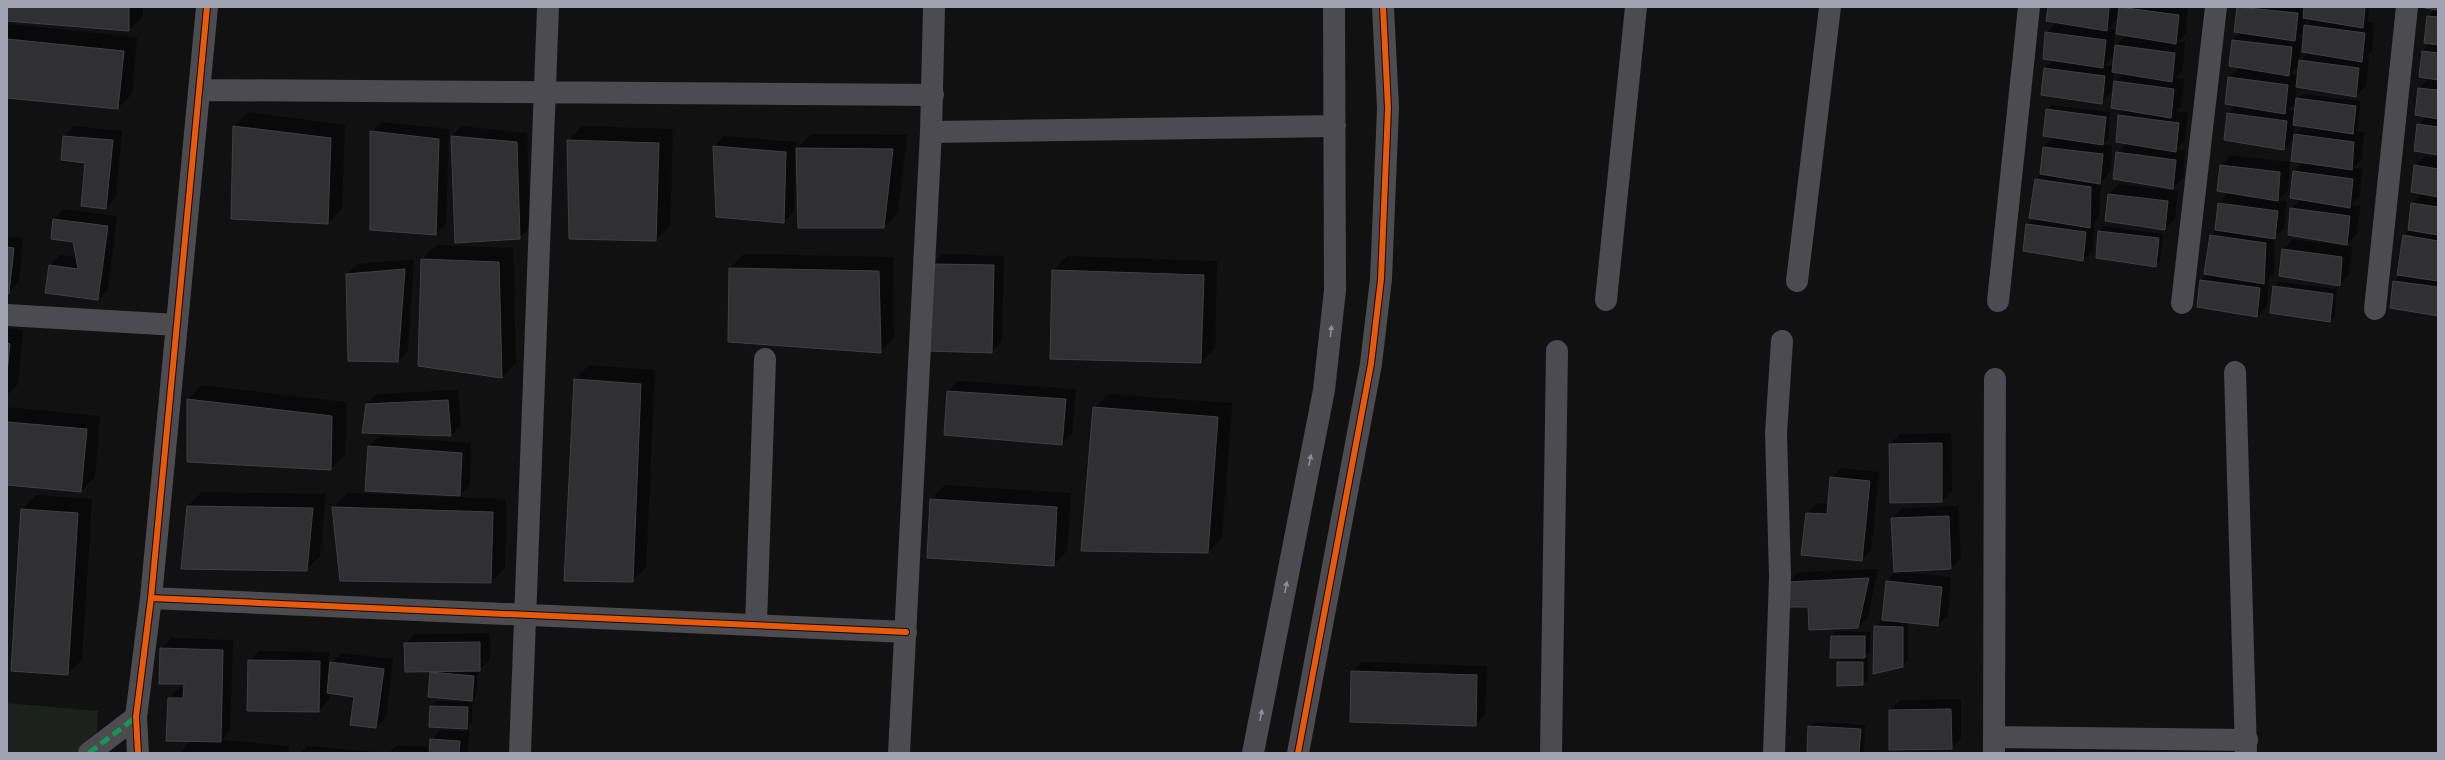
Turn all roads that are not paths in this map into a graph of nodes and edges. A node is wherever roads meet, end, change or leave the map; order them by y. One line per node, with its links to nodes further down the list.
1 (207, 7): 11 (street)
2 (548, 7): 12 (street)
3 (934, 7): 13 (street)
4 (1334, 7): 14 (street)
5 (1383, 7): 40 (street)
6 (1636, 7): 17 (street)
7 (1830, 7): 16 (street)
8 (2029, 7): 18 (street)
9 (2216, 7): 19 (street)
10 (2407, 7): 20 (street)
11 (199, 90): 12 (street); 22 (street)
12 (545, 92): 13 (street); 29 (street)
13 (933, 95): 15 (street)
14 (1335, 126): 15 (street); 39 (street, one-way to 14)
15 (931, 132): 31 (street)
16 (1797, 281)
17 (1606, 300)
18 (1998, 301)
19 (2182, 303)
20 (2375, 309)
21 (7, 315): 22 (street)
22 (177, 325): 28 (street)
23 (1782, 341): 42 (street)
24 (1557, 352): 41 (street)
25 (765, 359): 30 (street)
26 (2235, 372): 34 (street)
27 (1995, 379): 33 (street)
28 (151, 598): 29 (street); 32 (street)
29 (525, 614): 30 (street); 37 (street)
30 (756, 625): 31 (street)
31 (906, 632): 38 (street)
32 (136, 717): 35 (street); 36 (street)
33 (1994, 745): 34 (street)
34 (2247, 746)
35 (89, 753)
36 (138, 753)
37 (520, 753)
38 (899, 753)
39 (1253, 753)
40 (1298, 753)
41 (1552, 753)
42 (1774, 753)

